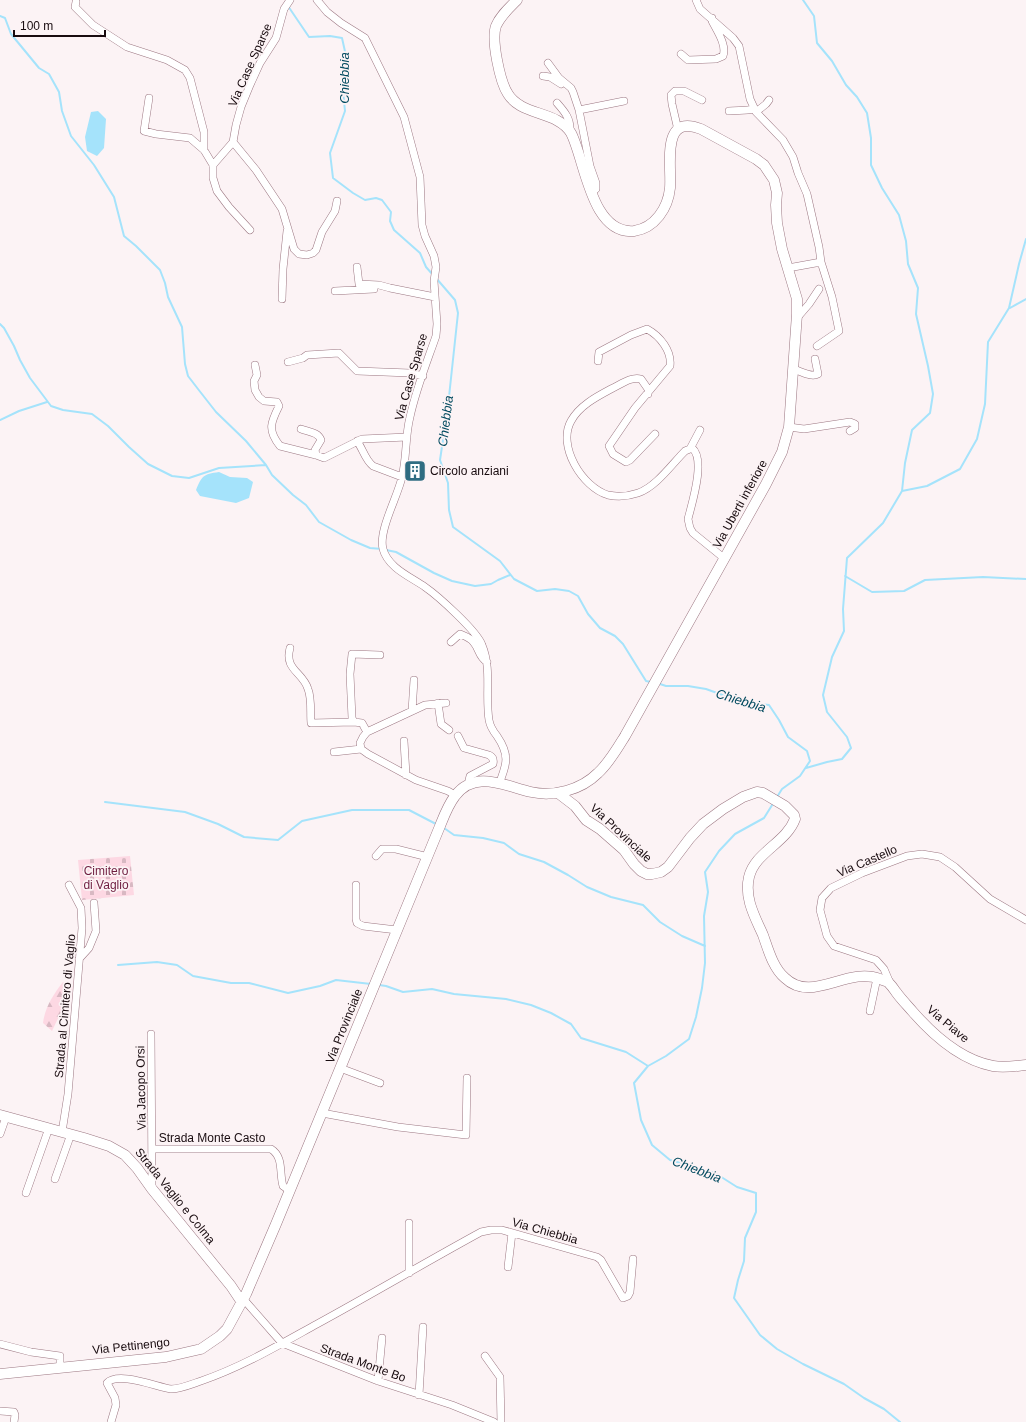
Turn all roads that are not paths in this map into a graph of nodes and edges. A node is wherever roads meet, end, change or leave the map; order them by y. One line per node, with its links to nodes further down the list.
1 (290, 0): 21 (street, Via Case Sparse)
2 (317, 0): 34 (street, Via Case Sparse)
3 (517, 0): 20 (main road)
4 (696, 0): 6 (street)
5 (76, 2): 22 (street)
6 (712, 18): 7 (street); 18 (street)
7 (682, 54)
8 (548, 63): 10 (street)
9 (543, 76): 10 (street)
10 (573, 92): 16 (street)
11 (149, 98): 22 (street)
12 (702, 100): 19 (street)
13 (769, 100): 18 (street)
14 (624, 101): 16 (street)
15 (557, 103): 20 (street)
16 (579, 110): 24 (street)
17 (729, 111): 18 (street)
18 (755, 111): 28 (street)
19 (678, 130): 24 (main road); 30 (main road, Via Uberti inferiore)
20 (570, 132): 24 (main road)
21 (233, 142): 23 (street, Via Case Sparse); 26 (street)
22 (204, 150): 23 (street)
23 (213, 165): 27 (street)
24 (591, 193)
25 (337, 201): 26 (street)
26 (286, 225): 35 (street)
27 (250, 230)
28 (821, 262): 30 (street); 37 (street)
29 (357, 267): 31 (street)
30 (788, 268): 36 (main road, Via Uberti inferiore)
31 (390, 288): 33 (street); 34 (street)
32 (819, 289): 36 (street)
33 (335, 291)
34 (435, 297): 43 (street, Via Case Sparse)
35 (282, 299)
36 (797, 318): 42 (main road, Via Uberti inferiore)
37 (817, 346)
38 (815, 359): 42 (street)
39 (598, 361): 44 (street)
40 (288, 362): 43 (street)
41 (255, 365): 53 (street)
42 (793, 369): 45 (main road, Via Uberti inferiore)
43 (423, 376): 50 (street, Via Case Sparse)
44 (648, 394): 49 (street); 52 (street)
45 (789, 427): 48 (street); 55 (main road, Via Uberti inferiore)
46 (301, 429): 53 (street)
47 (700, 430): 52 (street)
48 (850, 431)
49 (655, 434)
50 (407, 437): 51 (street); 54 (street, Via Case Sparse)
51 (357, 441): 53 (street); 54 (street)
52 (691, 447): 55 (street)
53 (316, 455)
54 (402, 477): 59 (street, Via Case Sparse)
55 (725, 559): 74 (main road, Via Uberti inferiore)
56 (451, 642): 59 (street)
57 (290, 648): 64 (street)
58 (380, 655): 64 (street)
59 (487, 662): 73 (street, Via Case Sparse)
60 (414, 680): 63 (street)
61 (438, 703): 62 (street); 63 (street); 65 (street)
62 (446, 703)
63 (412, 711): 66 (street)
64 (354, 722): 66 (street)
65 (449, 730)
66 (367, 732): 69 (street)
67 (458, 736): 72 (street)
68 (404, 741): 71 (street)
69 (361, 748): 70 (street); 71 (street)
70 (334, 752)
71 (406, 775): 76 (street)
72 (471, 784): 73 (main road, Via Uberti inferiore); 76 (main road, Via Uberti inferiore)
73 (499, 784): 75 (main road, Via Uberti inferiore)
74 (578, 786): 75 (main road, Via Uberti inferiore); 77 (main road, Via Provinciale)
75 (558, 793): 77 (main road, Via Provinciale)
76 (455, 795): 79 (main road, Via Provinciale)
77 (575, 806): 86 (main road, Via Provinciale)
78 (376, 856): 79 (street)
79 (428, 857): 84 (main road, Via Provinciale)
80 (69, 885): 85 (street, Strada al Cimitero di Vaglio)
81 (356, 885): 84 (street)
82 (94, 903): 85 (street)
83 (1026, 920): 87 (street, Via Castello)
84 (397, 930): 91 (main road, Via Provinciale)
85 (79, 959): 97 (street, Strada al Cimitero di Vaglio)
86 (877, 978): 87 (main road, Via Provinciale); 88 (street)
87 (890, 983): 90 (main road, Via Piave)
88 (870, 1012)
89 (151, 1034): 99 (street, Via Jacopo Orsi)
90 (1026, 1065)
91 (340, 1068): 93 (street); 94 (main road, Via Provinciale)
92 (467, 1078): 94 (street)
93 (380, 1083)
94 (322, 1113): 102 (main road, Via Provinciale)
95 (3, 1116): 96 (main road, Strada Vaglio e Colma); 98 (street)
96 (49, 1128): 97 (main road, Strada Vaglio e Colma); 103 (street)
97 (66, 1133): 100 (street, Strada al Cimitero di Vaglio); 101 (main road, Strada Vaglio e Colma)
98 (0, 1134)
99 (153, 1149): 101 (street, Via Jacopo Orsi); 102 (street, Strada Monte Casto)
100 (55, 1178)
101 (152, 1189): 109 (main road, Strada Vaglio e Colma)
102 (290, 1191): 109 (main road, Via Provinciale)
103 (26, 1193)
104 (409, 1223): 108 (street)
105 (512, 1233): 106 (street, Via Chiebbia); 107 (street); 108 (street, Via Chiebbia)
106 (632, 1259)
107 (508, 1267)
108 (409, 1273): 113 (street, Via Chiebbia)
109 (241, 1301): 113 (street, Strada Monte Bo); 115 (main road, Via Pettinengo)
110 (423, 1327): 118 (street)
111 (382, 1338): 117 (street)
112 (0, 1344): 115 (street)
113 (282, 1344): 117 (street, Strada Monte Bo); 122 (street, Via Chiebbia)
114 (485, 1356): 124 (street)
115 (60, 1367): 116 (main road, Via Pettinengo)
116 (0, 1374)
117 (378, 1381): 118 (street, Strada Monte Bo)
118 (419, 1395): 120 (street, Strada Monte Bo)
119 (0, 1411): 121 (street)
120 (479, 1419): 123 (street, Strada Monte Bo)
121 (14, 1422)
122 (111, 1422)
123 (494, 1422)
124 (501, 1422)

